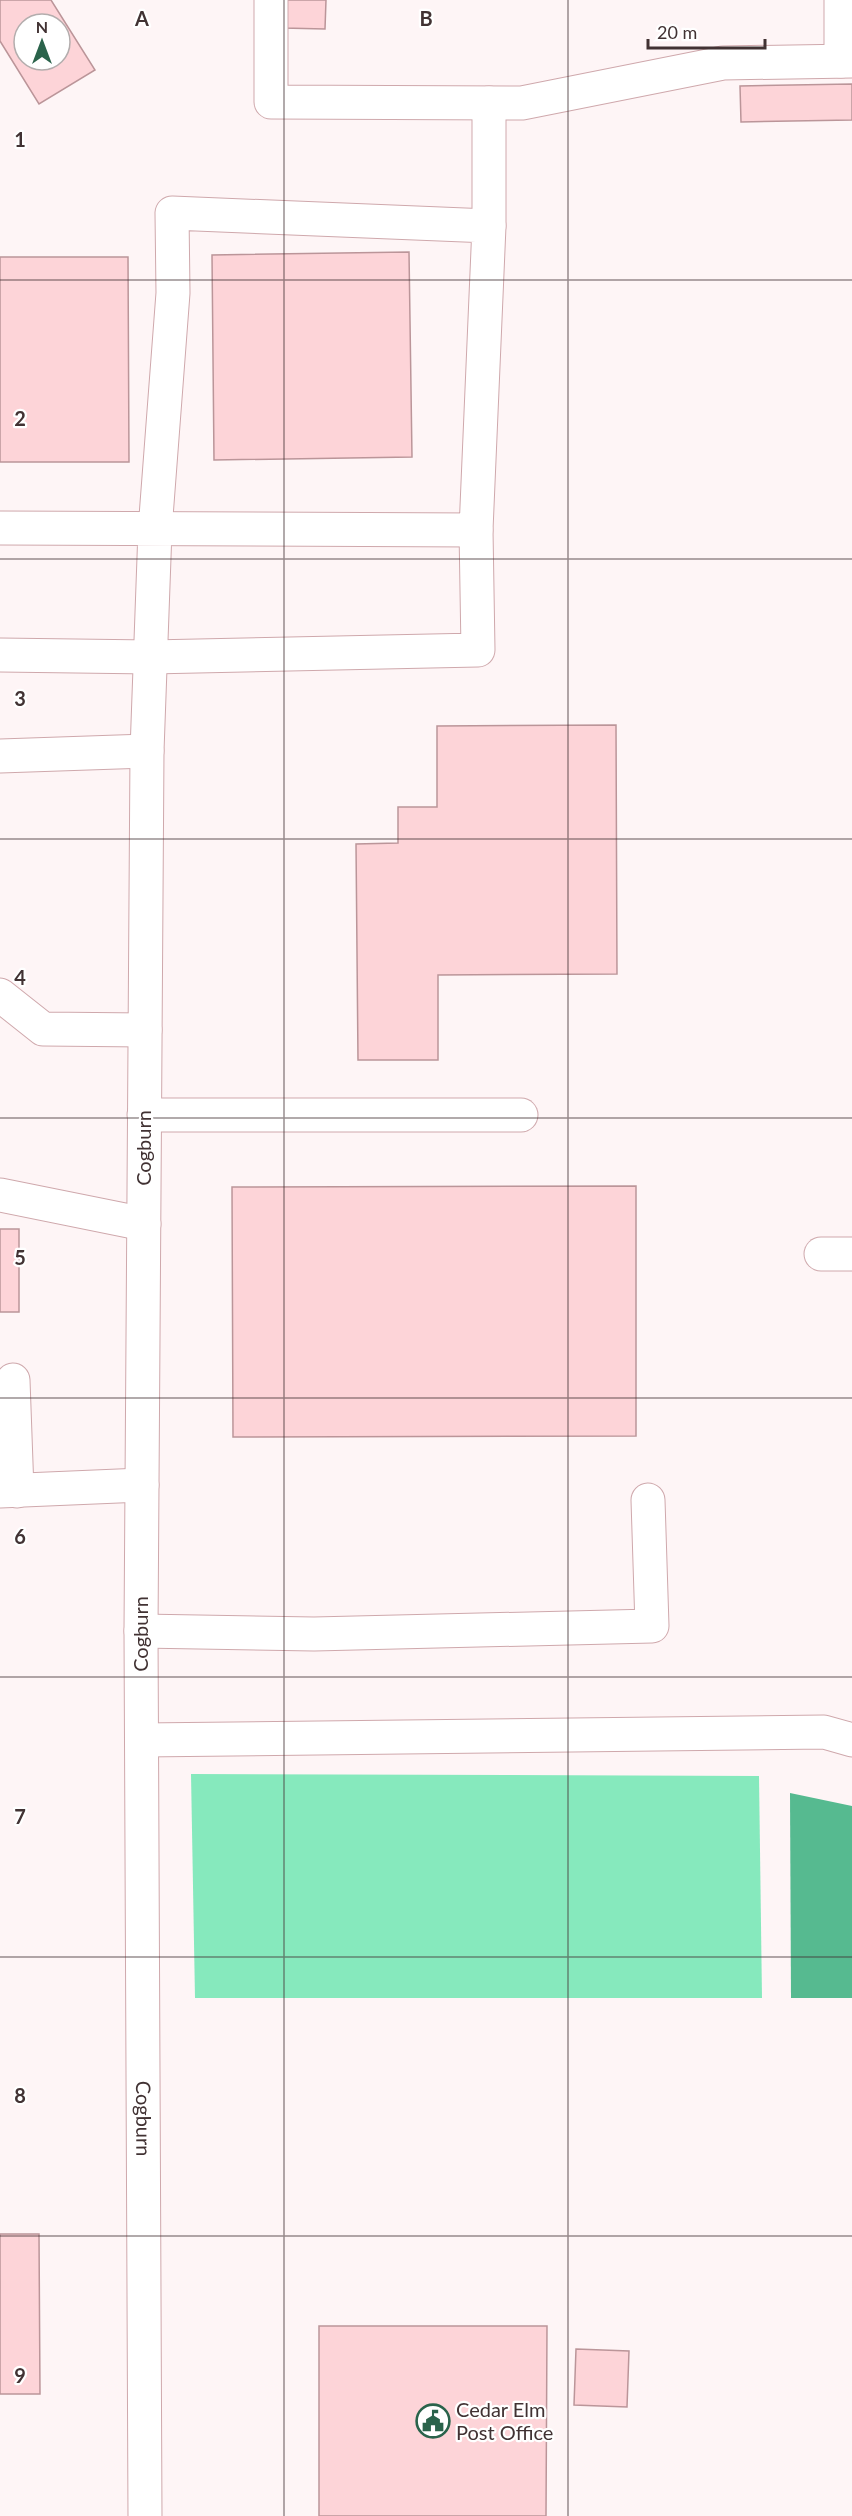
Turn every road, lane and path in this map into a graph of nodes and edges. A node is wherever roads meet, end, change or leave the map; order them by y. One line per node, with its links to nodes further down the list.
1 (271, 0): 4 (street)
2 (841, 0): 3 (street)
3 (846, 62): 4 (street)
4 (489, 102): 5 (street)
5 (489, 226): 7 (street, Cogburn); 8 (street)
6 (0, 528): 7 (street)
7 (155, 530): 8 (street); 10 (street, Cogburn)
8 (476, 530): 10 (street)
9 (0, 655): 10 (street)
10 (151, 657): 11 (street, Cogburn)
11 (147, 751): 12 (street); 14 (street, Cogburn)
12 (0, 756)
13 (0, 995): 14 (street)
14 (145, 1030): 15 (street, Cogburn)
15 (144, 1115): 16 (street); 18 (street, Cogburn)
16 (520, 1115)
17 (0, 1195): 18 (street)
18 (144, 1224): 20 (street, Cogburn)
19 (13, 1380): 21 (street)
20 (142, 1485): 21 (street); 23 (street, Cogburn)
21 (8, 1491)
22 (648, 1500): 23 (street)
23 (141, 1631): 24 (street, Cogburn)
24 (141, 1740): 25 (street); 26 (street, Cogburn)
25 (852, 1740)
26 (145, 2516)

